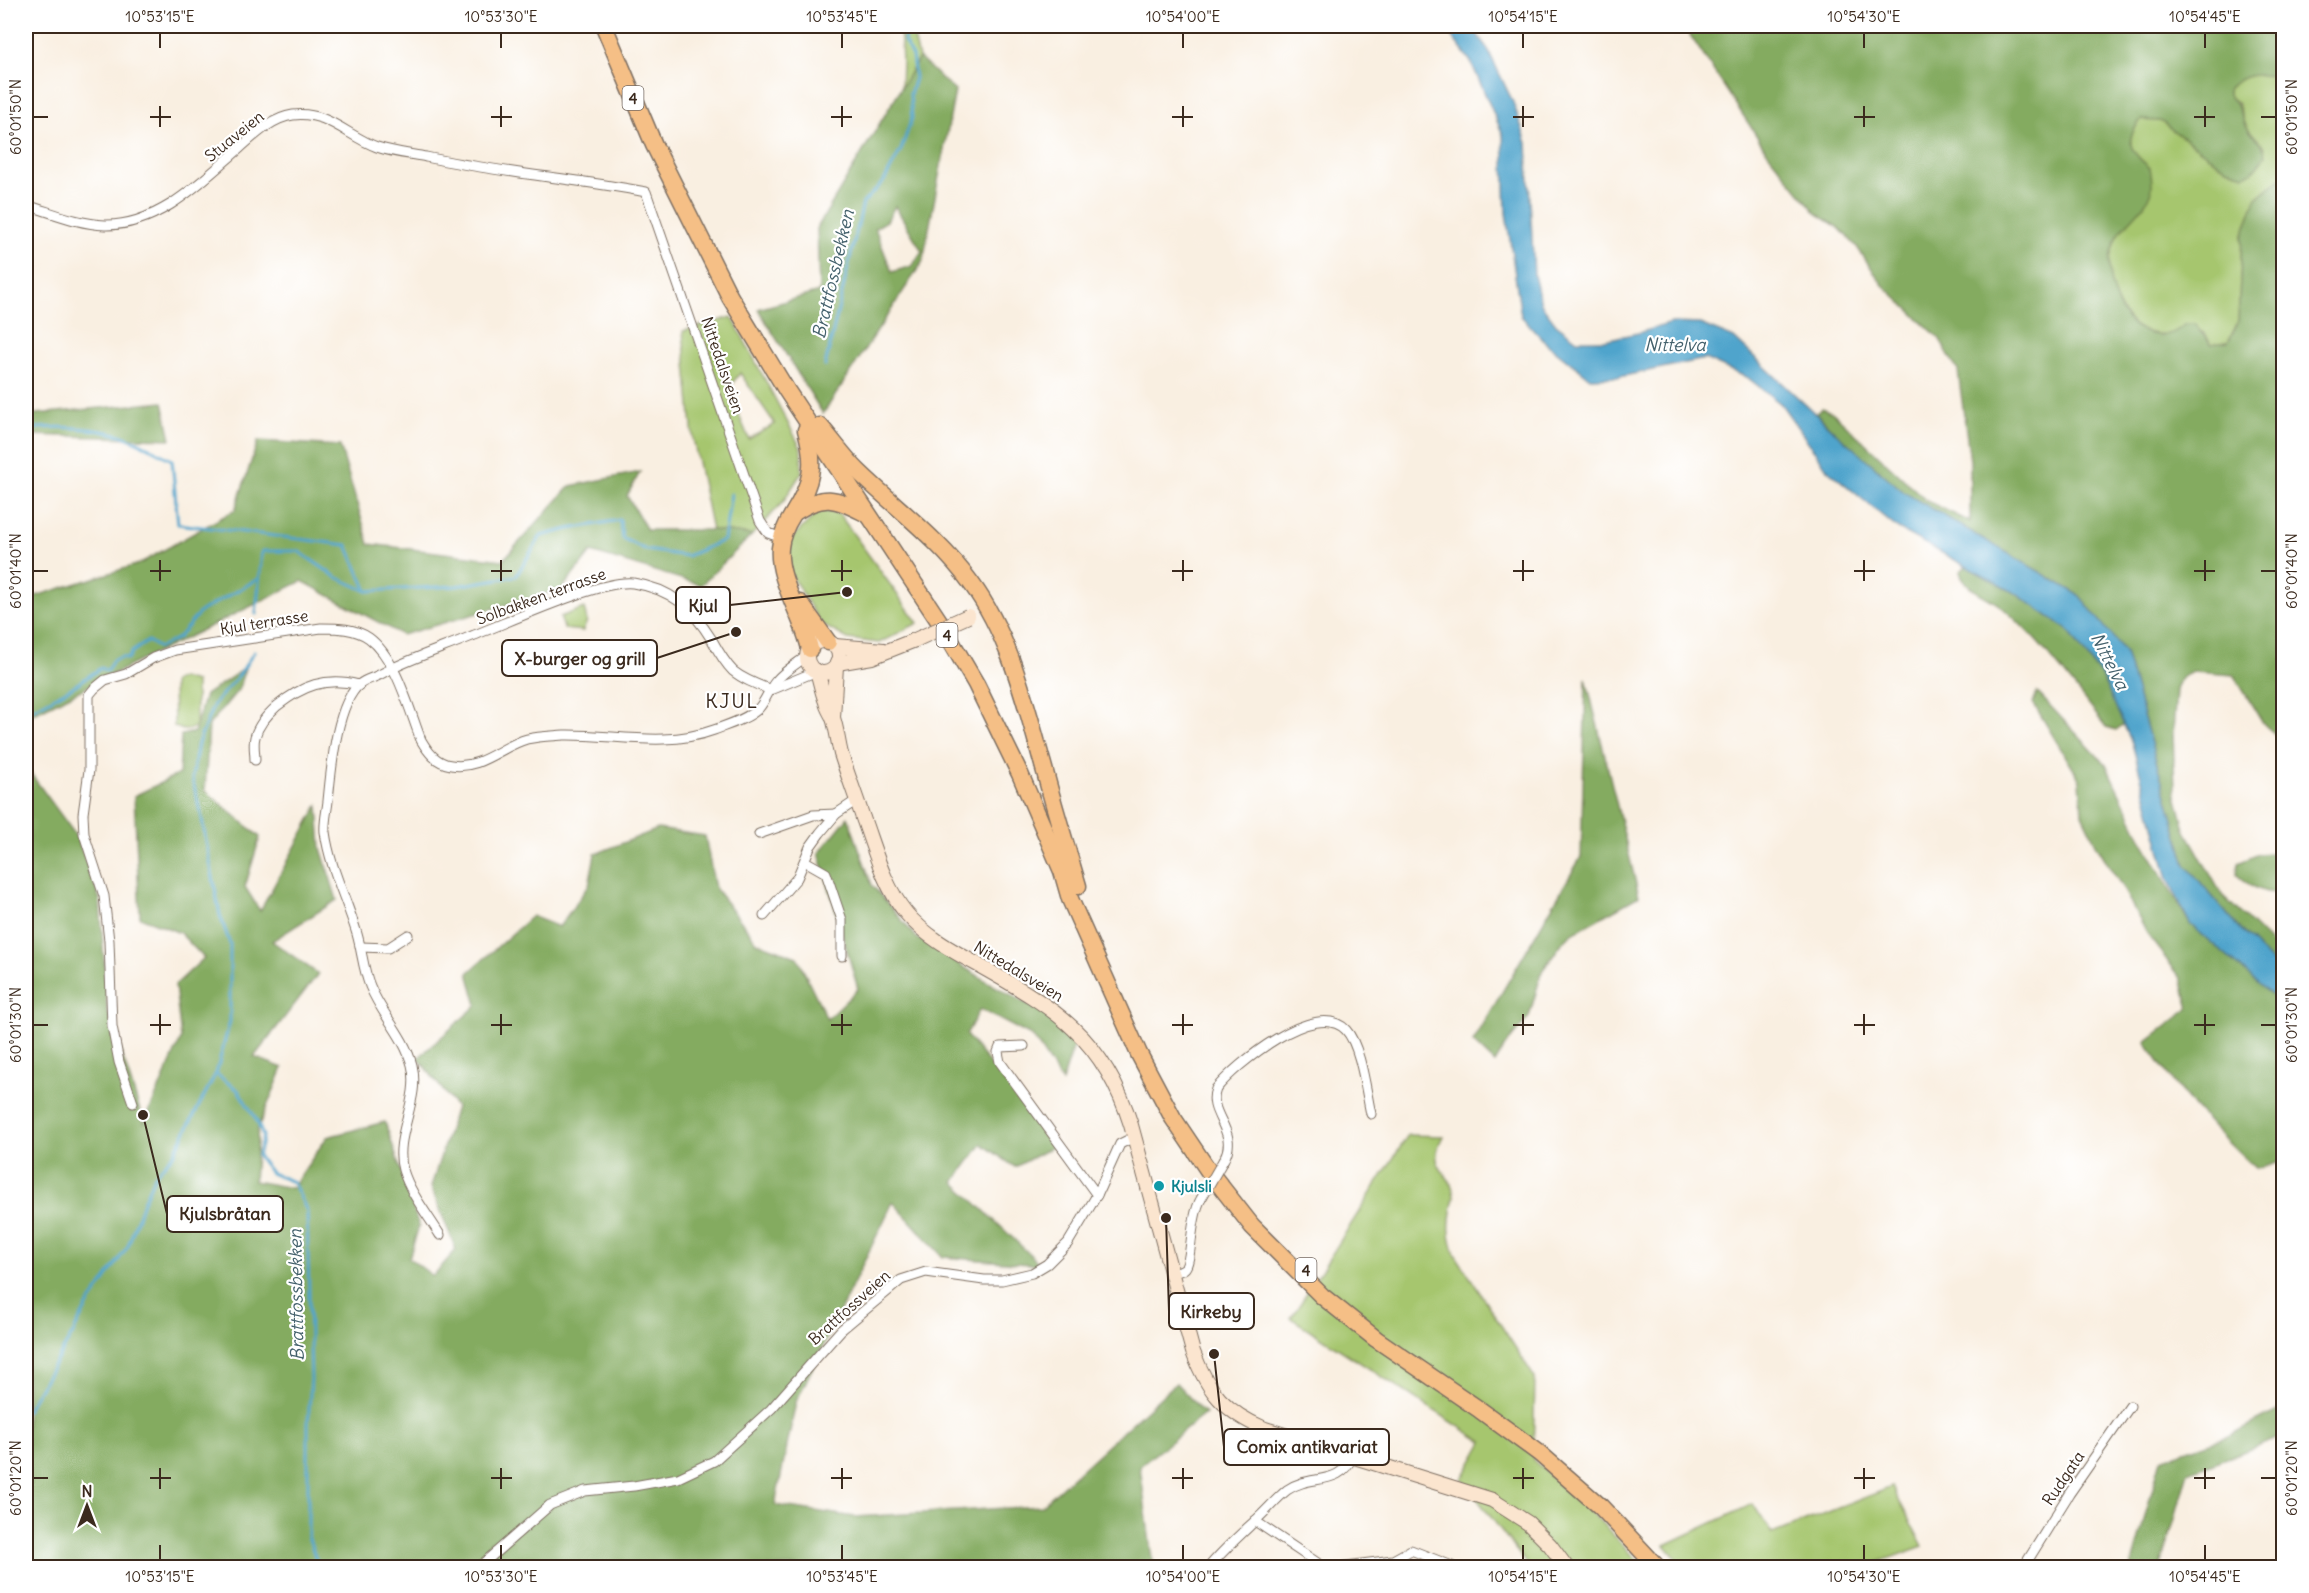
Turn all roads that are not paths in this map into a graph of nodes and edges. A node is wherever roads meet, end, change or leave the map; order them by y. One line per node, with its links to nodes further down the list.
1 (604, 26): 4 (highway, 4)
2 (646, 192): 3 (street, Stuaveien); 8 (street, Nittedalsveien)
3 (26, 205)
4 (778, 377): 5 (highway, 4); 10 (highway, 4)
5 (802, 415): 6 (highway, 4); 7 (highway, 4)
6 (794, 512): 7 (highway); 8 (highway, 4)
7 (868, 514): 25 (highway, 4)
8 (782, 538): 9 (highway, 4)
9 (791, 594): 11 (highway, 4); 13 (highway, 4)
10 (987, 607): 12 (main road, bridge); 26 (highway, 4)
11 (831, 644): 12 (main road); 13 (main road); 14 (main road)
12 (886, 650): 14 (main road)
13 (809, 652): 16 (main road); 18 (street, Kjul terrasse)
14 (837, 665): 16 (main road); 19 (main road, Nittedalsveien)
15 (392, 668): 17 (street, Solbakken terrasse); 18 (street, Solbakken terrasse); 18 (street, Kjul terrasse); 32 (street, Kjul terrasse)
16 (817, 671): 18 (street, Kjul terrasse); 19 (main road, Nittedalsveien)
17 (359, 685): 20 (street); 29 (street)
18 (771, 690)
19 (833, 718): 21 (main road, Nittedalsveien)
20 (255, 760)
21 (857, 800): 22 (street); 34 (main road, Nittedalsveien)
22 (836, 814): 23 (street); 24 (street)
23 (759, 834)
24 (805, 861): 27 (street); 30 (street)
25 (1062, 871): 26 (highway, 4); 47 (highway, 4)
26 (1084, 910): 48 (highway, 4)
27 (764, 916)
28 (408, 935): 29 (street)
29 (361, 947): 36 (street)
30 (842, 956)
31 (1024, 1046): 35 (street)
32 (133, 1103)
33 (1371, 1114): 37 (street, bridge)
34 (1134, 1137): 35 (street, Brattfossveien); 37 (main road, Nittedalsveien)
35 (1097, 1195): 42 (street, Brattfossveien)
36 (440, 1235)
37 (1172, 1273): 39 (main road, Nittedalsveien)
38 (2130, 1406): 49 (street, Rudgata)
39 (1353, 1455): 40 (street); 46 (main road, Nittedalsveien)
40 (1255, 1521): 43 (street); 44 (street)
41 (1452, 1566): 45 (street)
42 (478, 1568)
43 (1208, 1568)
44 (1325, 1568)
45 (1330, 1568)
46 (1567, 1568)
47 (1658, 1568)
48 (1670, 1568)
49 (2023, 1568)

